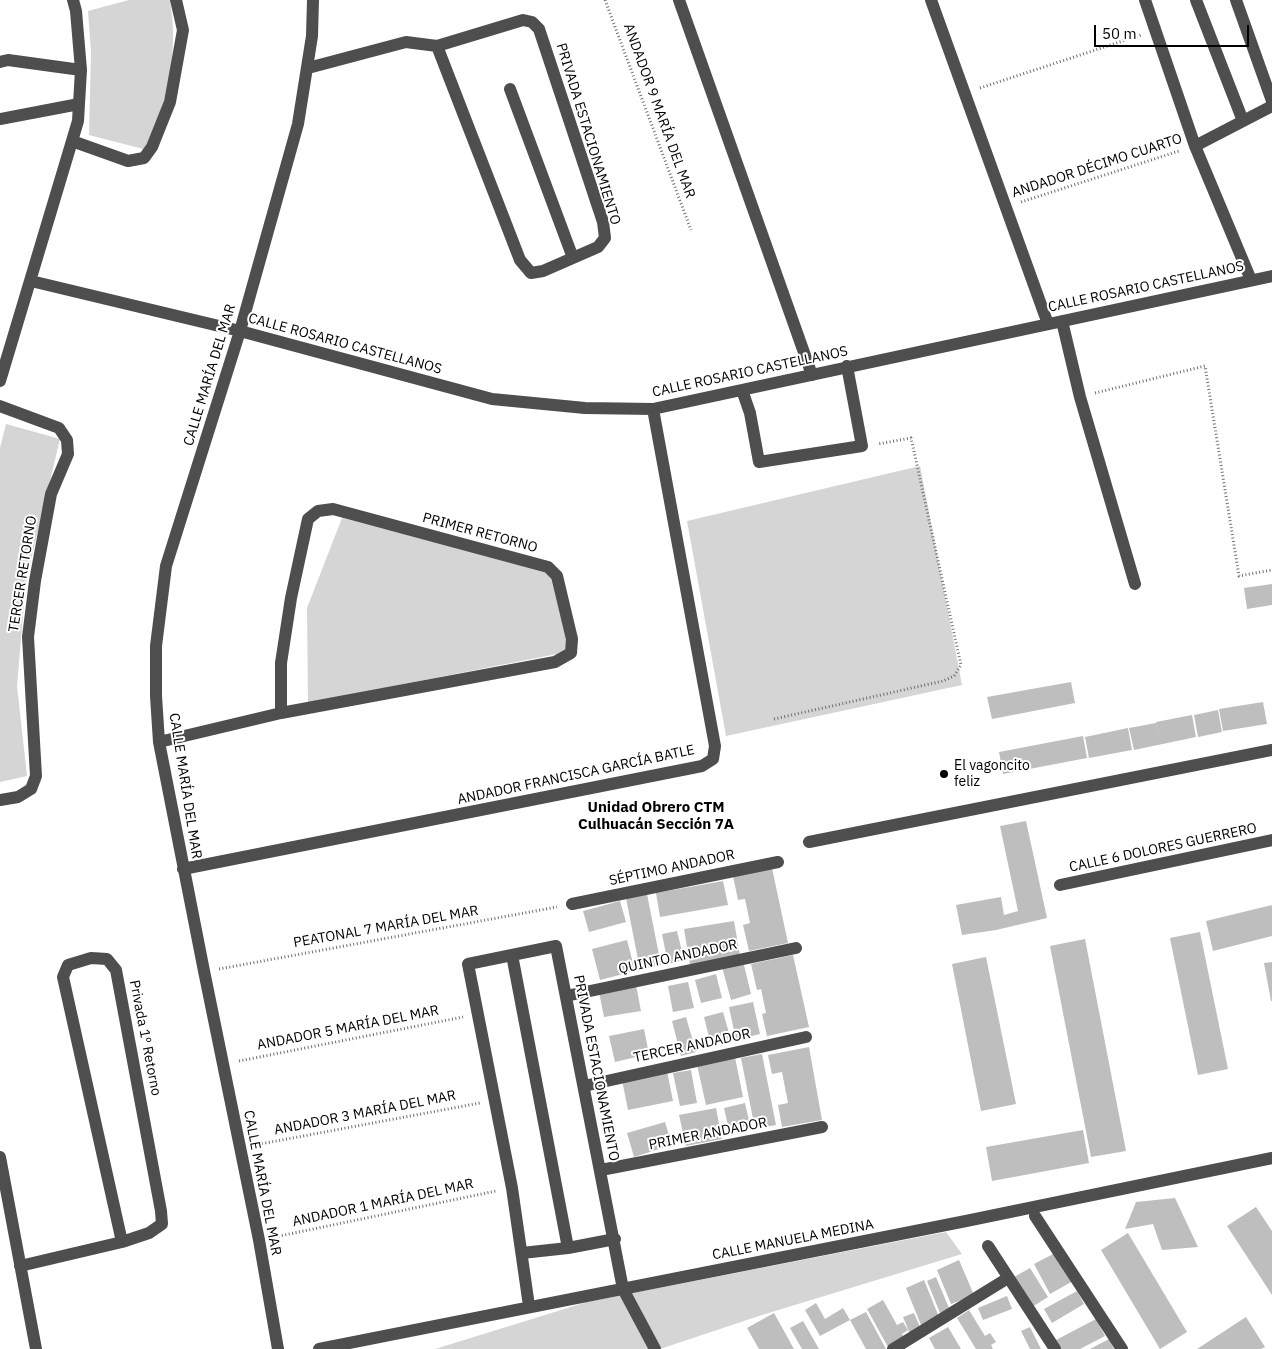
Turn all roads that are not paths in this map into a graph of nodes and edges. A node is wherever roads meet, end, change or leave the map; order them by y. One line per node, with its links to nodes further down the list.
1 (176, 0): 19 (street)
2 (313, 0): 11 (street, CALLE MARÍA DEL MAR)
3 (679, 0): 29 (street)
4 (932, 0): 26 (street)
5 (1145, 0): 20 (street)
6 (1196, 0): 18 (street)
7 (1236, 0): 14 (street)
8 (75, 1): 12 (street)
9 (437, 46): 11 (street, PRIVADA ESTACIONAMIENTO); 21 (street, PRIVADA ESTACIONAMIENTO); 21 (street, PRIVADA ESTACIONAMIENTO)
10 (0, 62): 12 (street)
11 (308, 68): 27 (street, CALLE MARÍA DEL MAR)
12 (81, 70): 15 (street)
13 (510, 89): 21 (street)
14 (1272, 101)
15 (79, 104): 17 (street); 19 (street)
16 (1272, 106): 18 (street)
17 (0, 119)
18 (1243, 122): 20 (street)
19 (72, 141): 24 (street)
20 (1196, 146): 23 (street)
21 (573, 258)
22 (1272, 276): 23 (street, CALLE ROSARIO CASTELLANOS)
23 (1251, 280): 25 (street, CALLE ROSARIO CASTELLANOS)
24 (30, 281): 27 (street, CALLE ROSARIO CASTELLANOS); 30 (street)
25 (1062, 321): 26 (street, CALLE ROSARIO CASTELLANOS); 34 (street)
26 (1048, 324): 28 (street, CALLE ROSARIO CASTELLANOS)
27 (240, 331): 33 (street, CALLE ROSARIO CASTELLANOS); 36 (street, CALLE MARÍA DEL MAR)
28 (847, 366): 29 (street, CALLE ROSARIO CASTELLANOS); 31 (street)
29 (812, 375): 31 (street, CALLE ROSARIO CASTELLANOS)
30 (0, 381)
31 (742, 390): 33 (street, CALLE ROSARIO CASTELLANOS)
32 (0, 406): 38 (street, TERCER RETORNO)
33 (653, 409): 42 (street, ANDADOR FRANCISCA GARCÍA BATLE)
34 (1135, 584)
35 (281, 713): 35 (street, PRIMER RETORNO); 36 (street, PRIMER RETORNO)
36 (160, 742): 42 (street, CALLE MARÍA DEL MAR)
37 (1272, 750): 40 (street)
38 (0, 800)
39 (1272, 840): 43 (street, CALLE 6 DOLORES GUERRERO)
40 (809, 842)
41 (778, 862): 44 (street, SÉPTIMO ANDADOR)
42 (183, 869): 67 (street, CALLE MARÍA DEL MAR)
43 (1060, 885)
44 (572, 904)
45 (796, 948): 47 (street, QUINTO ANDADOR)
46 (512, 955): 47 (street, PRIVADA ESTACIONAMIENTO); 59 (street); 60 (street, PRIVADA ESTACIONAMIENTO)
47 (566, 996): 49 (street, PRIVADA ESTACIONAMIENTO)
48 (806, 1037): 49 (street, TERCER ANDADOR)
49 (584, 1086): 53 (street, PRIVADA ESTACIONAMIENTO)
50 (822, 1127): 53 (street, PRIMER ANDADOR)
51 (0, 1157): 54 (street)
52 (1272, 1158): 63 (street, CALLE MANUELA MEDINA)
53 (601, 1170): 56 (street, PRIVADA ESTACIONAMIENTO)
54 (4, 1194): 61 (street)
55 (1035, 1216): 72 (street)
56 (615, 1239): 59 (street); 63 (street, PRIVADA ESTACIONAMIENTO)
57 (122, 1242): 57 (street, Privada 1º Retorno); 61 (street, Privada 1º Retorno)
58 (988, 1246): 62 (street)
59 (568, 1248): 60 (street)
60 (522, 1253): 64 (street, PRIVADA ESTACIONAMIENTO)
61 (20, 1266): 66 (street)
62 (1008, 1278): 70 (street); 71 (street)
63 (623, 1288): 64 (street, CALLE MANUELA MEDINA); 69 (street, PRIVADA ESTACIONAMIENTO)
64 (529, 1306): 65 (street, CALLE MANUELA MEDINA)
65 (370, 1344): 68 (street, CALLE MANUELA MEDINA)
66 (36, 1349)
67 (278, 1349)
68 (319, 1349)
69 (655, 1349)
70 (893, 1349)
71 (1054, 1349)
72 (1122, 1349)

